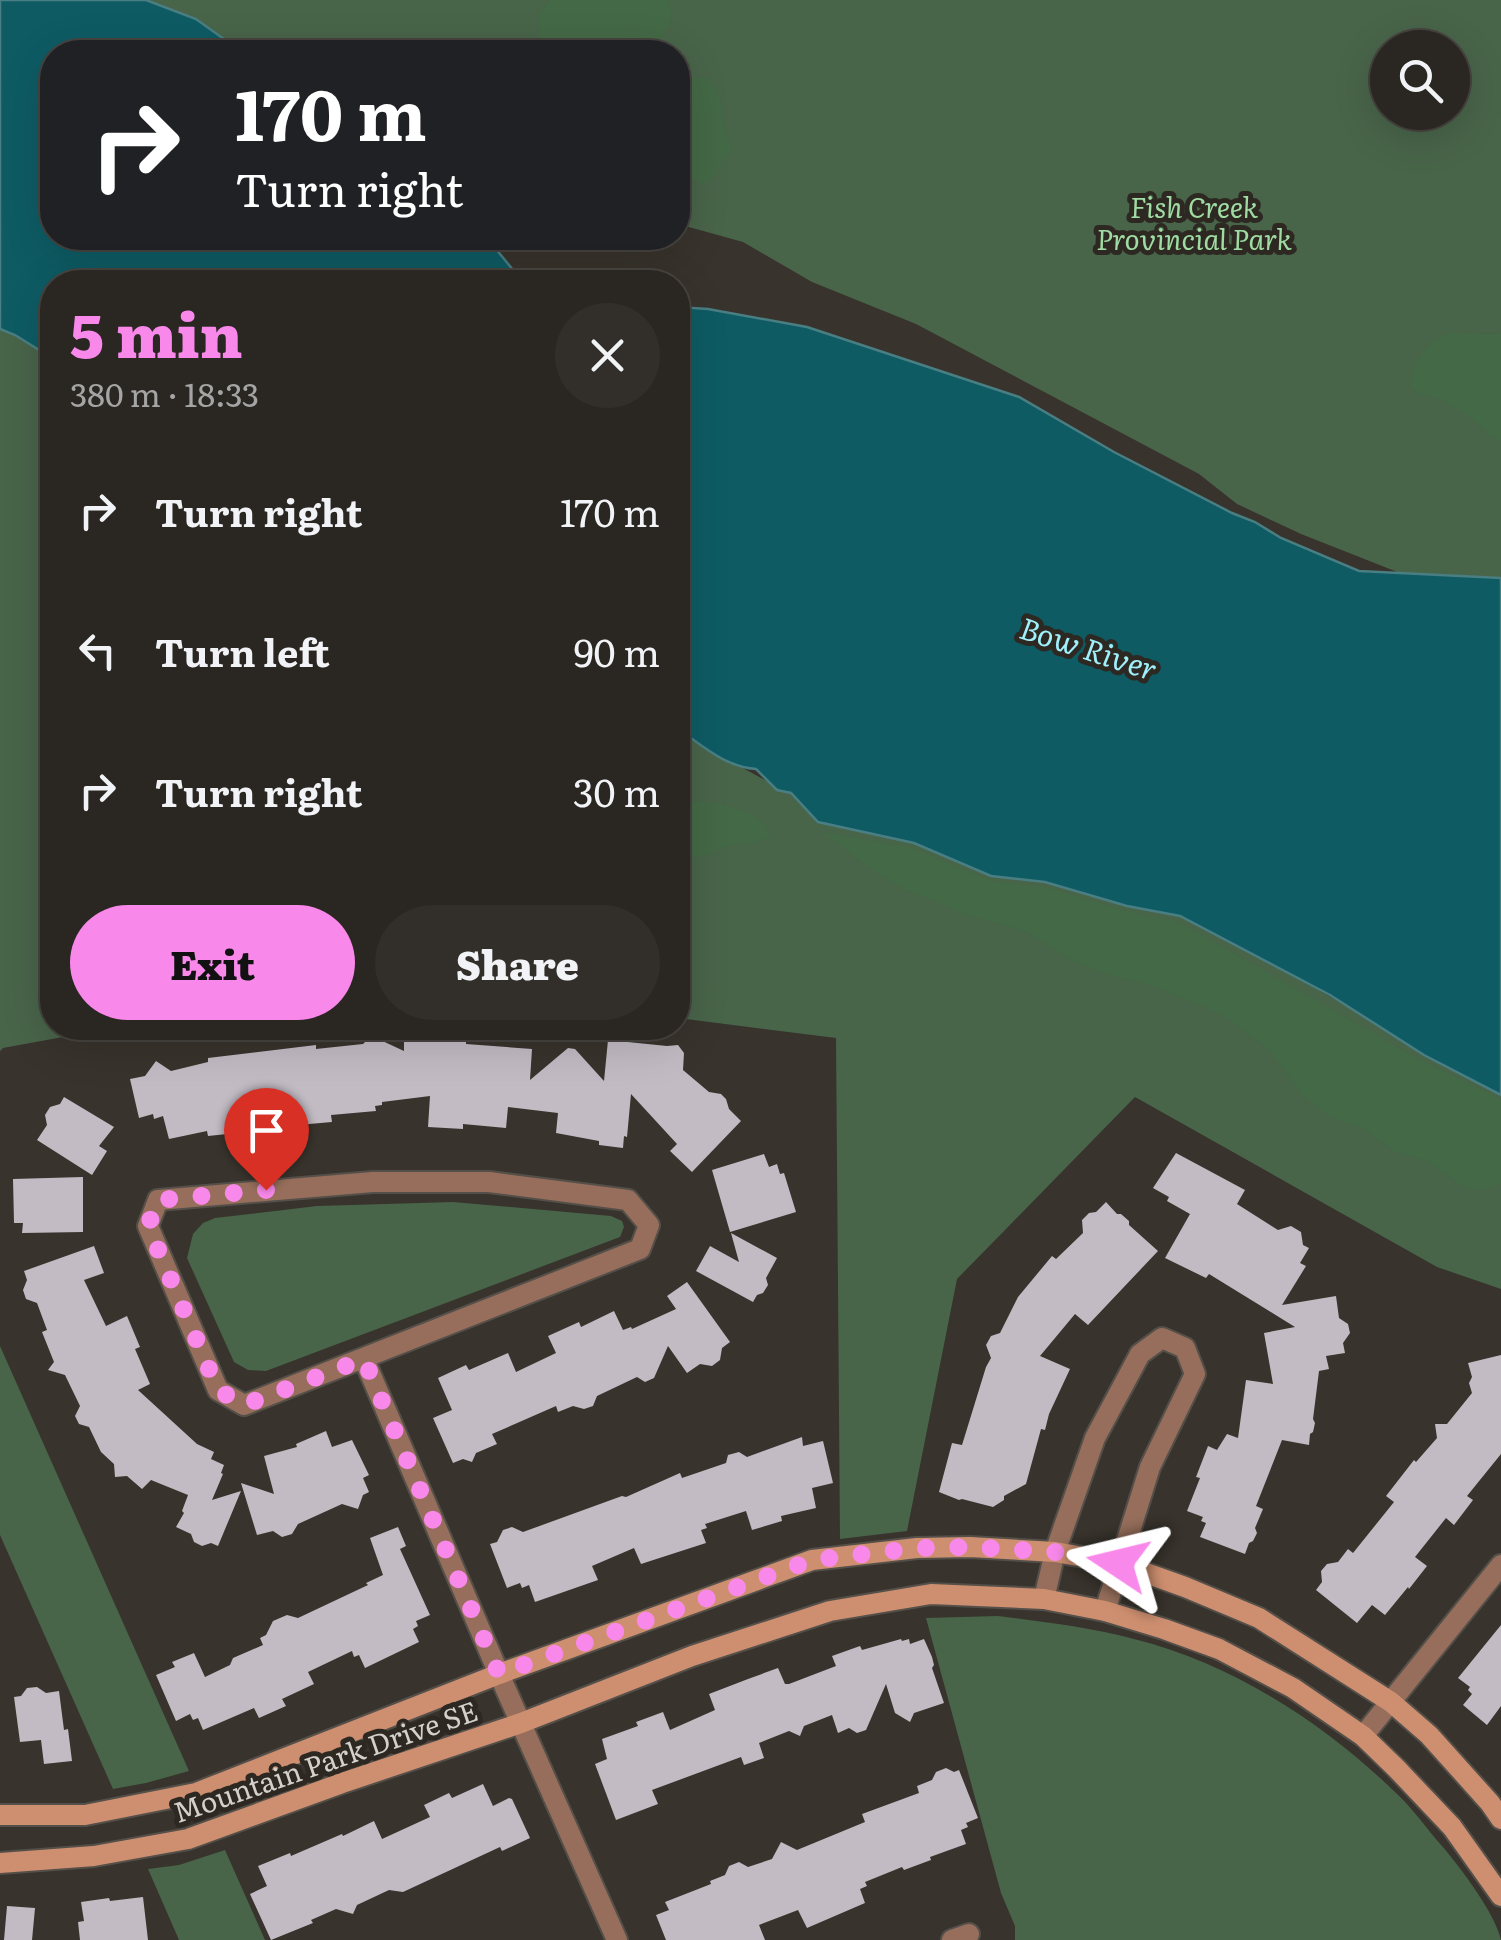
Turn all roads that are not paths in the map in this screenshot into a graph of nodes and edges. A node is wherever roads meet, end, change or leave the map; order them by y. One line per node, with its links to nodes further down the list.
1 (364, 1359): 1 (street); 7 (street)
2 (1055, 1552): 3 (street, Mountain Park Drive SE); 3 (street); 5 (street); 7 (street, Mountain Park Drive SE)
3 (1118, 1563): 6 (street); 8 (street, Mountain Park Drive SE)
4 (1501, 1565): 8 (street)
5 (1044, 1599): 6 (street, Mountain Park Drive SE); 9 (street, Mountain Park Drive SE)
6 (1105, 1611): 10 (street, Mountain Park Drive SE)
7 (499, 1674): 9 (street); 11 (street, Mountain Park Drive SE)
8 (1391, 1702): 10 (street); 12 (street, Mountain Park Drive SE)
9 (521, 1724): 13 (street, Mountain Park Drive SE); 15 (street)
10 (1363, 1736): 14 (street, Mountain Park Drive SE)
11 (0, 1815)
12 (1501, 1819)
13 (0, 1863)
14 (1501, 1896)
15 (617, 1940)

